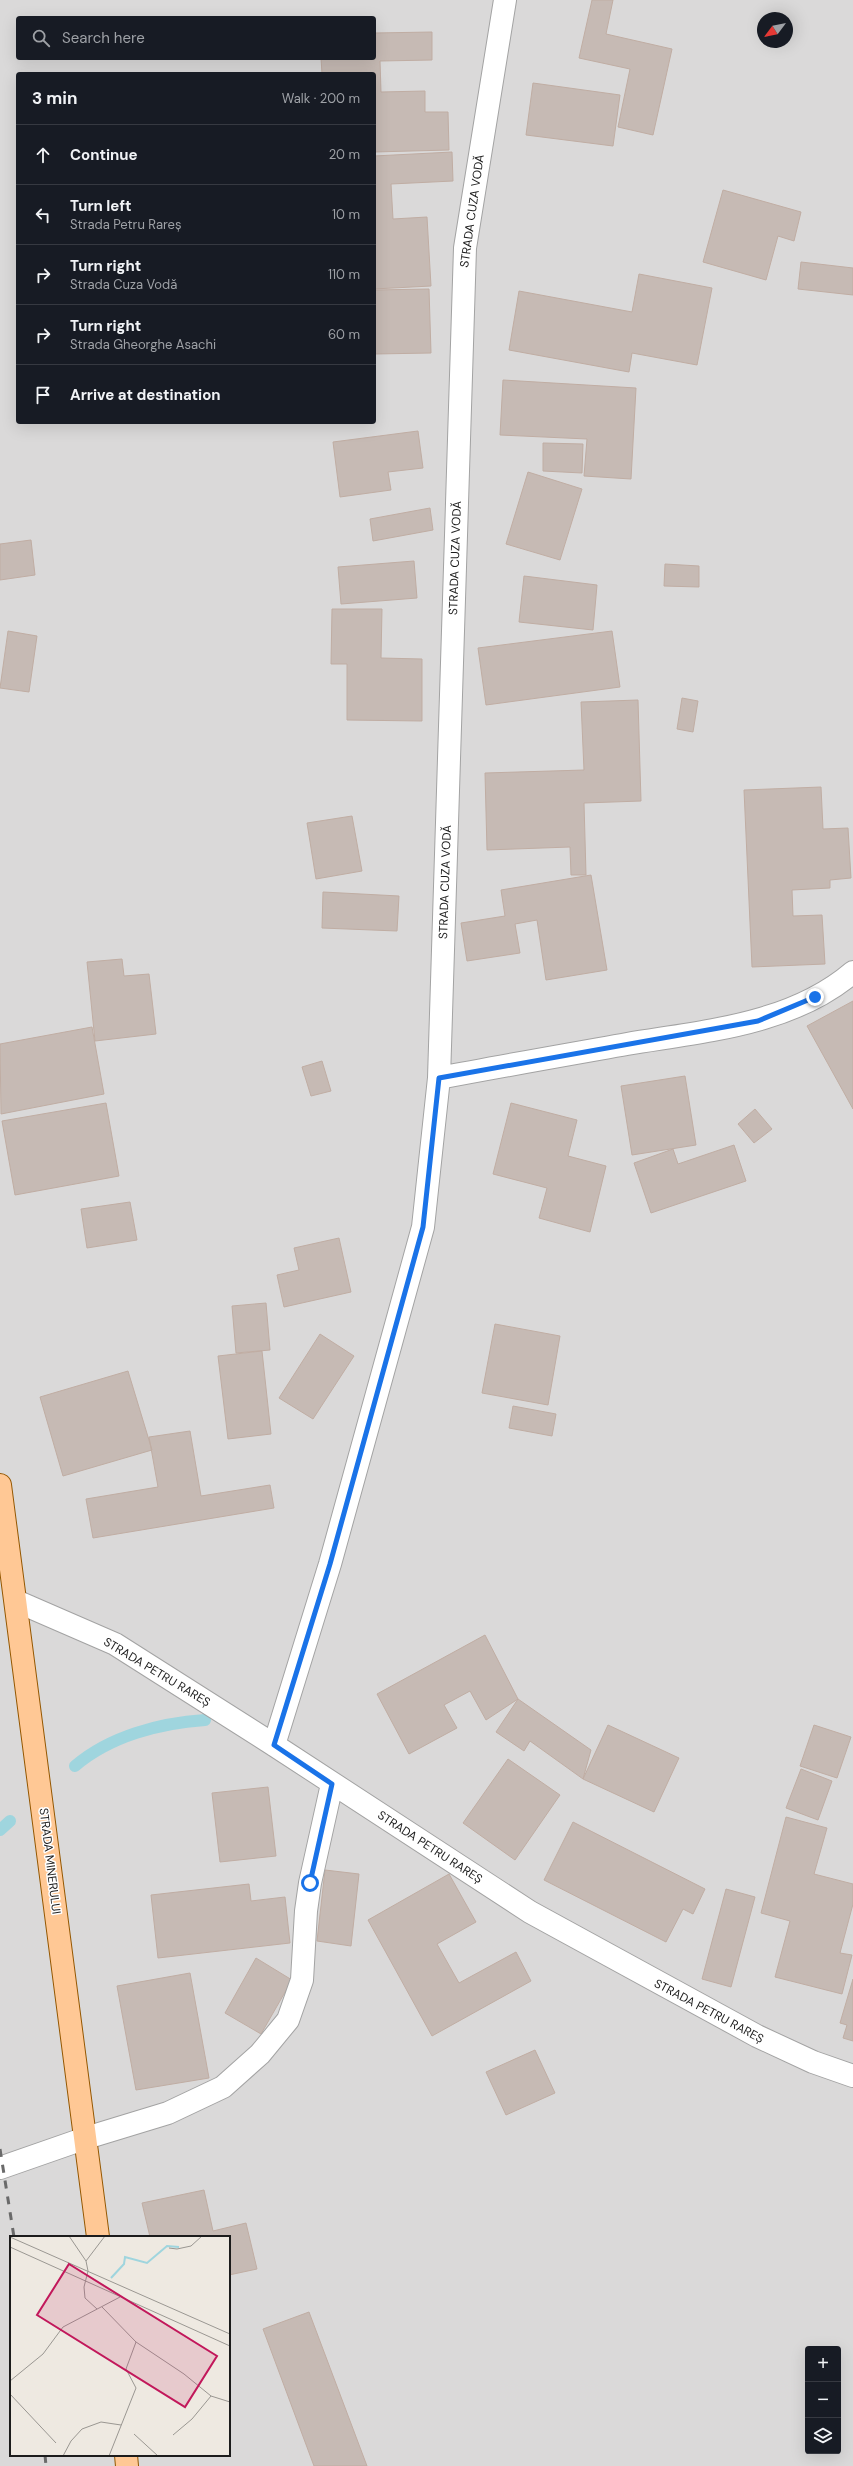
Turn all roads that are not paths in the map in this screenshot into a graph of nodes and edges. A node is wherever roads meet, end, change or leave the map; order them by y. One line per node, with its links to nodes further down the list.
1 (505, 0): 3 (street, STRADA CUZA VODĂ)
2 (853, 972): 3 (street)
3 (439, 1078): 6 (street, STRADA CUZA VODĂ)
4 (0, 1485): 5 (main road, STRADA MINERULUI)
5 (16, 1601): 6 (street, STRADA PETRU RAREȘ); 9 (main road, STRADA MINERULUI)
6 (274, 1745): 7 (street, STRADA PETRU RAREȘ)
7 (332, 1784): 8 (street, STRADA PETRU RAREȘ); 9 (street)
8 (853, 2076)
9 (86, 2138): 10 (street); 11 (main road, STRADA MINERULUI)
10 (0, 2168)
11 (98, 2236)
12 (126, 2456): 13 (main road)
13 (128, 2466)

